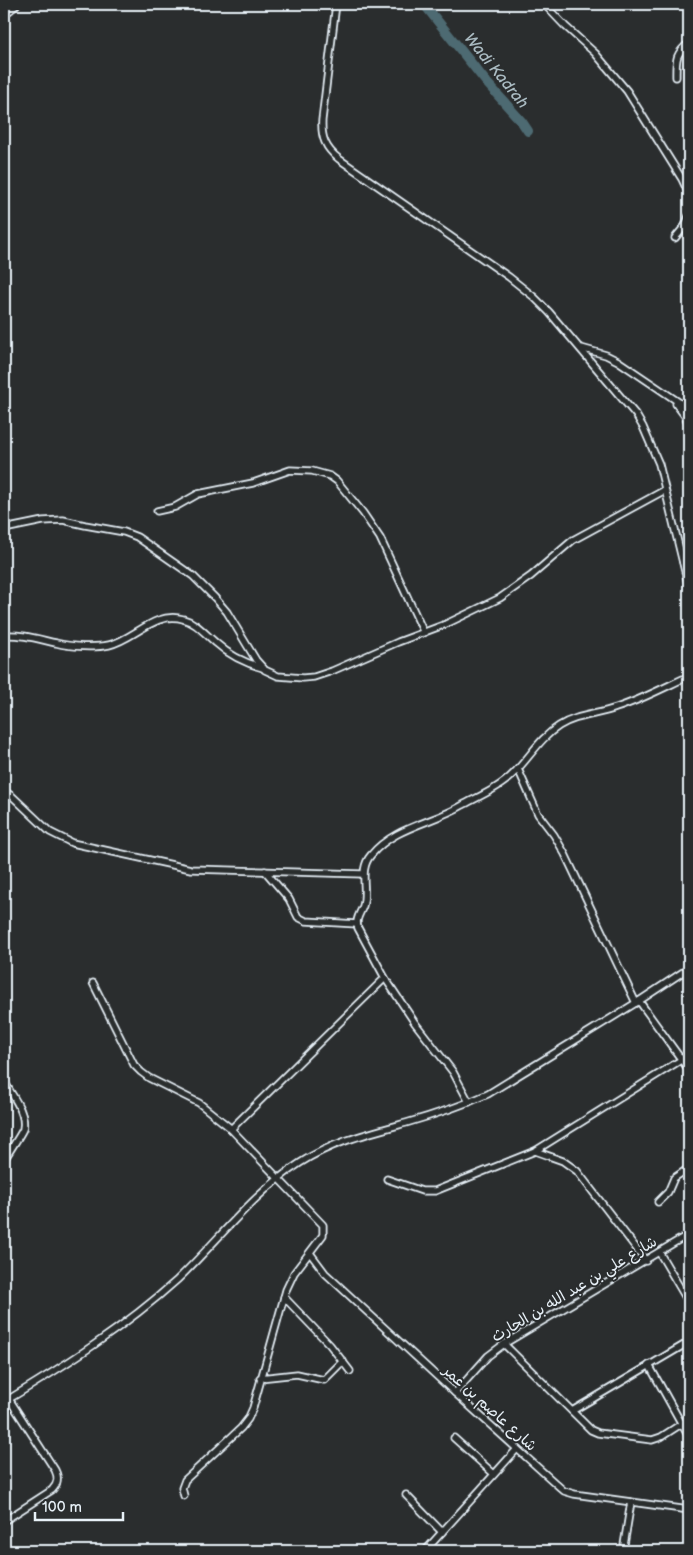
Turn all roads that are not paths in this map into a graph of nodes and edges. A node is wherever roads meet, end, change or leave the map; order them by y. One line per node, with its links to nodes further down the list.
1 (15, 4): 4 (highway)
2 (336, 4): 10 (street)
3 (544, 4): 7 (street)
4 (4, 13)
5 (689, 43): 6 (street)
6 (676, 77)
7 (689, 194)
8 (689, 216): 9 (street)
9 (675, 238)
10 (580, 348): 11 (street); 14 (street)
11 (672, 399): 12 (street); 13 (street)
12 (689, 409)
13 (689, 425)
14 (665, 490): 18 (street); 21 (street)
15 (157, 511): 21 (street)
16 (4, 529): 23 (street)
17 (689, 544): 18 (street)
18 (683, 562): 19 (street)
19 (688, 574): 20 (street)
20 (689, 588)
21 (424, 633): 23 (street)
22 (4, 635): 23 (street)
23 (263, 668)
24 (689, 676): 25 (street)
25 (518, 769): 28 (street); 33 (street)
26 (4, 791): 27 (street)
27 (265, 871): 28 (street); 29 (street)
28 (363, 874): 29 (street)
29 (356, 924): 31 (street)
30 (689, 968): 33 (street)
31 (385, 978): 38 (street); 39 (street)
32 (93, 983): 39 (street)
33 (638, 1002): 35 (street); 38 (street)
34 (689, 1055): 35 (street)
35 (681, 1060): 36 (street); 40 (street)
36 (689, 1070)
37 (4, 1082): 41 (street)
38 (469, 1102): 43 (street)
39 (231, 1129): 43 (street)
40 (535, 1151): 44 (street); 49 (street)
41 (4, 1160)
42 (689, 1168): 45 (street)
43 (278, 1178): 48 (street); 59 (street)
44 (387, 1179)
45 (658, 1202)
46 (689, 1234): 47 (street, شارع علي بن عبد الله بن الحارث)
47 (659, 1252): 49 (street, شارع علي بن عبد الله بن الحارث); 51 (street)
48 (310, 1253): 50 (street); 58 (street, شارع عاصم بن عمر)
49 (646, 1260): 53 (street, شارع علي بن عبد الله بن الحارث)
50 (284, 1297): 54 (street); 57 (street)
51 (689, 1303)
52 (689, 1342): 55 (street)
53 (504, 1344): 58 (street, شارع علي بن عبد الله بن الحارث); 60 (street)
54 (343, 1361): 56 (street); 57 (street)
55 (649, 1365): 60 (street); 62 (street)
56 (350, 1371)
57 (260, 1378): 68 (street)
58 (455, 1393): 65 (street, شارع عاصم بن عمر)
59 (6, 1400): 71 (street)
60 (572, 1410): 62 (street)
61 (689, 1419): 62 (street)
62 (681, 1424): 63 (street)
63 (689, 1436)
64 (454, 1438): 66 (street)
65 (517, 1449): 66 (street); 69 (street, شارع عاصم بن عمر)
66 (494, 1474): 72 (street)
67 (406, 1495): 72 (street)
68 (184, 1496)
69 (631, 1502): 70 (street, شارع عاصم بن عمر); 74 (street)
70 (689, 1510)
71 (4, 1521)
72 (442, 1532): 73 (street)
73 (425, 1551)
74 (623, 1551)

